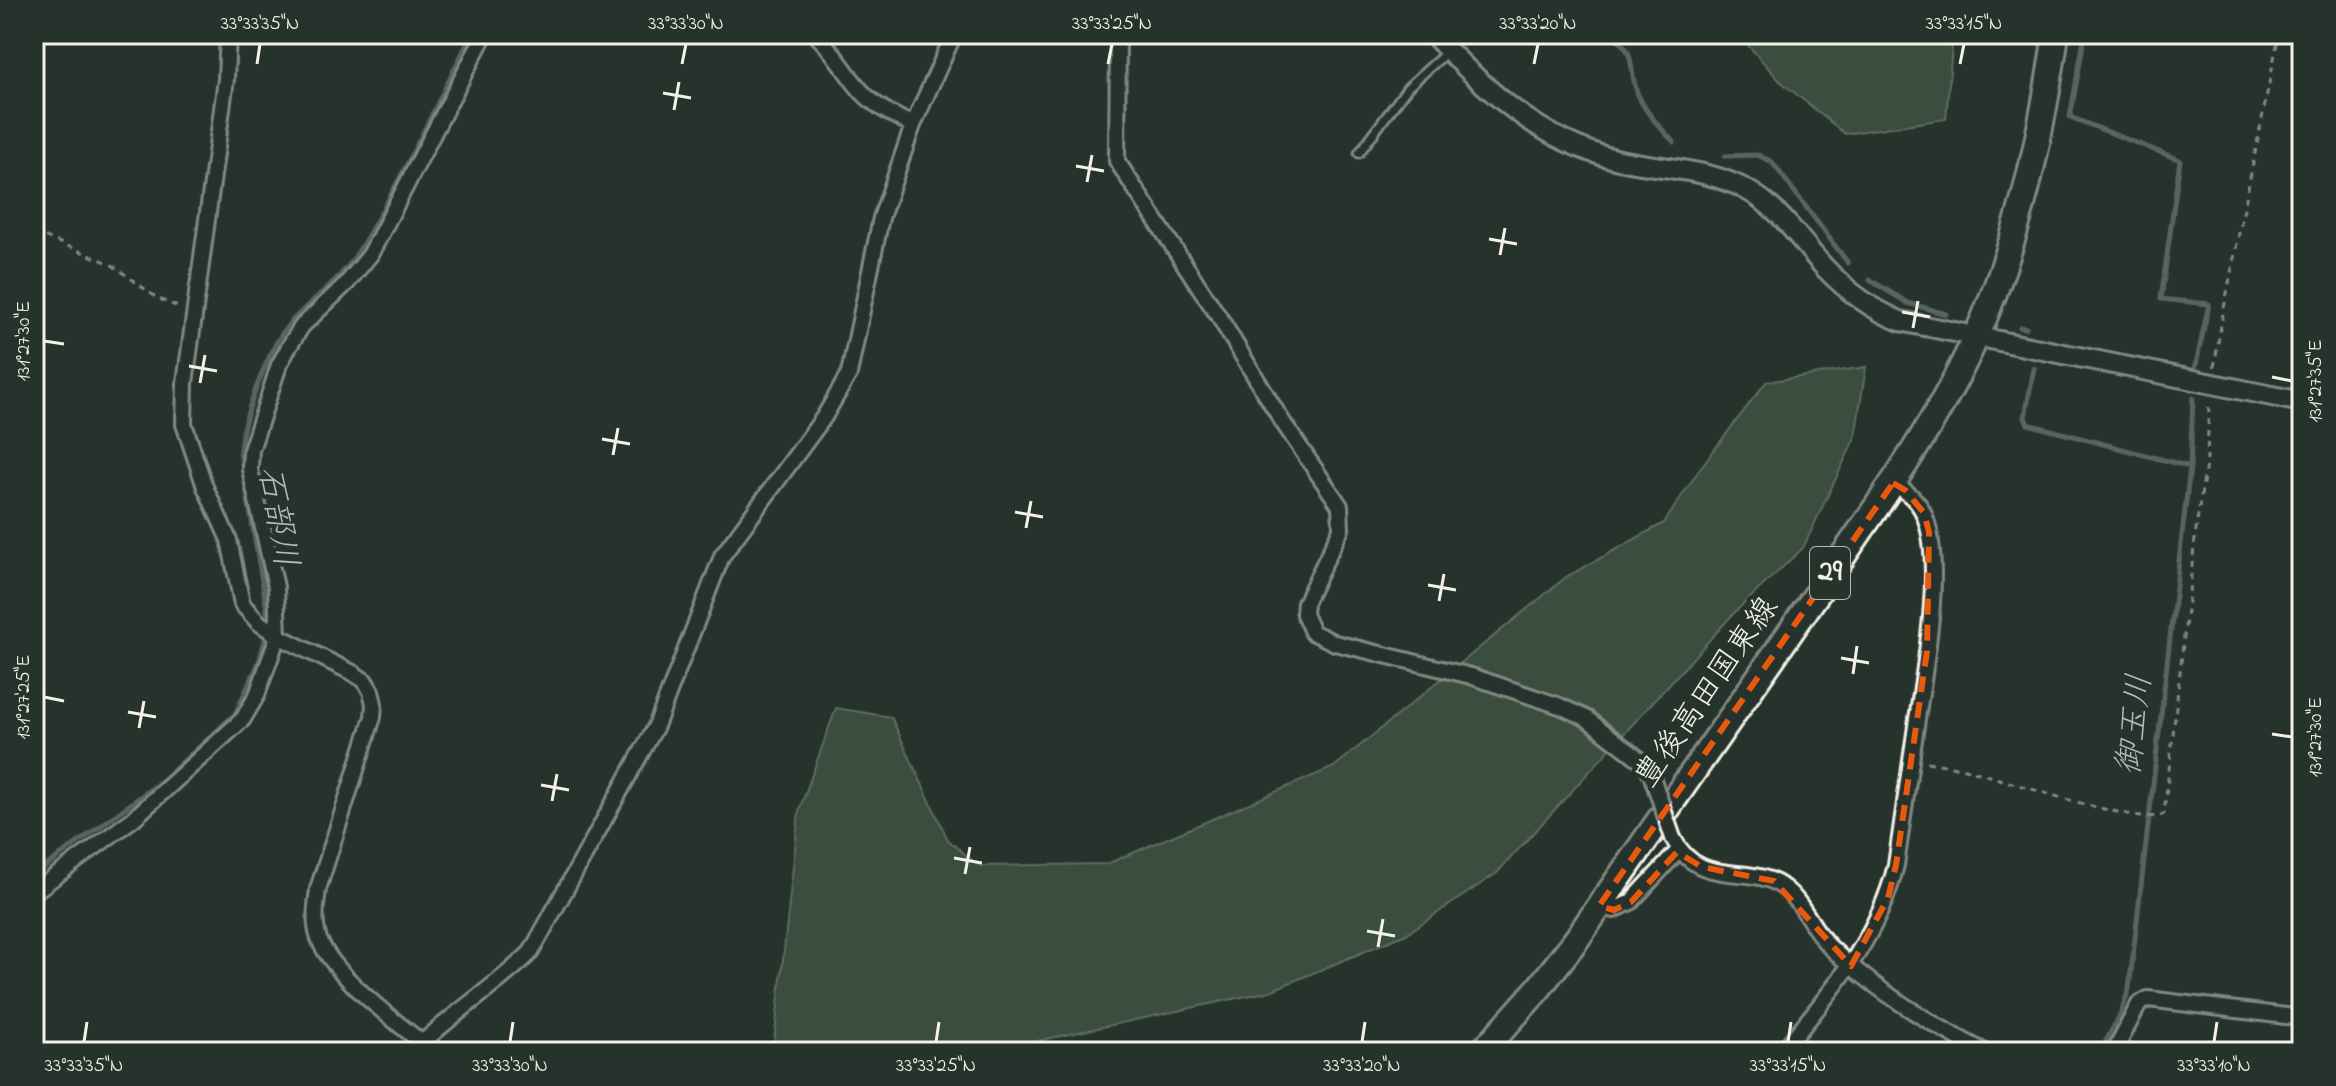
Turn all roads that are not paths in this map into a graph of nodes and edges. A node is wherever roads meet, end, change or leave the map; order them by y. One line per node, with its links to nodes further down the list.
1 (228, 34): 14 (street)
2 (485, 34): 14 (street)
3 (815, 34): 9 (street)
4 (954, 34): 9 (street)
5 (1118, 34): 15 (street, bridge)
6 (1433, 34): 8 (street)
7 (2056, 34): 11 (main road, 豊後高田国東線 / 29)
8 (1449, 51): 10 (lane); 11 (street)
9 (913, 125): 20 (street)
10 (1359, 153)
11 (1976, 337): 12 (street); 13 (main road, 豊後高田国東線 / 29)
12 (2302, 402)
13 (1893, 483): 17 (main road, 豊後高田国東線 / 29); 18 (street)
14 (268, 630): 16 (street); 20 (street)
15 (1676, 844): 17 (street); 18 (street)
16 (34, 892)
17 (1599, 906): 21 (main road, 豊後高田国東線 / 29)
18 (1851, 966): 22 (street); 23 (street)
19 (2302, 1018): 24 (street)
20 (423, 1049)
21 (1482, 1052)
22 (1782, 1052)
23 (1985, 1052)
24 (2114, 1052)

